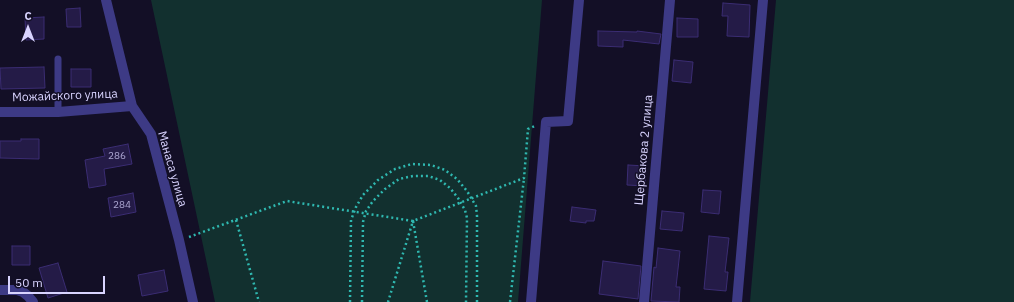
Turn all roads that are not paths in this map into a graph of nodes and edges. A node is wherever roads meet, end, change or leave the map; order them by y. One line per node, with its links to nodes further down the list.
1 (106, 0): 6 (street, Манаса улица)
2 (579, 0): 12 (street)
3 (670, 0): 13 (street, Щербакова 2 улица)
4 (763, 0): 14 (street)
5 (58, 59): 8 (lane)
6 (132, 106): 8 (street, Можайского улица); 11 (street, Манаса улица)
7 (0, 112): 8 (street, Можайского улица)
8 (58, 112)
9 (0, 290): 10 (street)
10 (33, 302)
11 (193, 302)
12 (531, 302)
13 (644, 302)
14 (737, 302)

